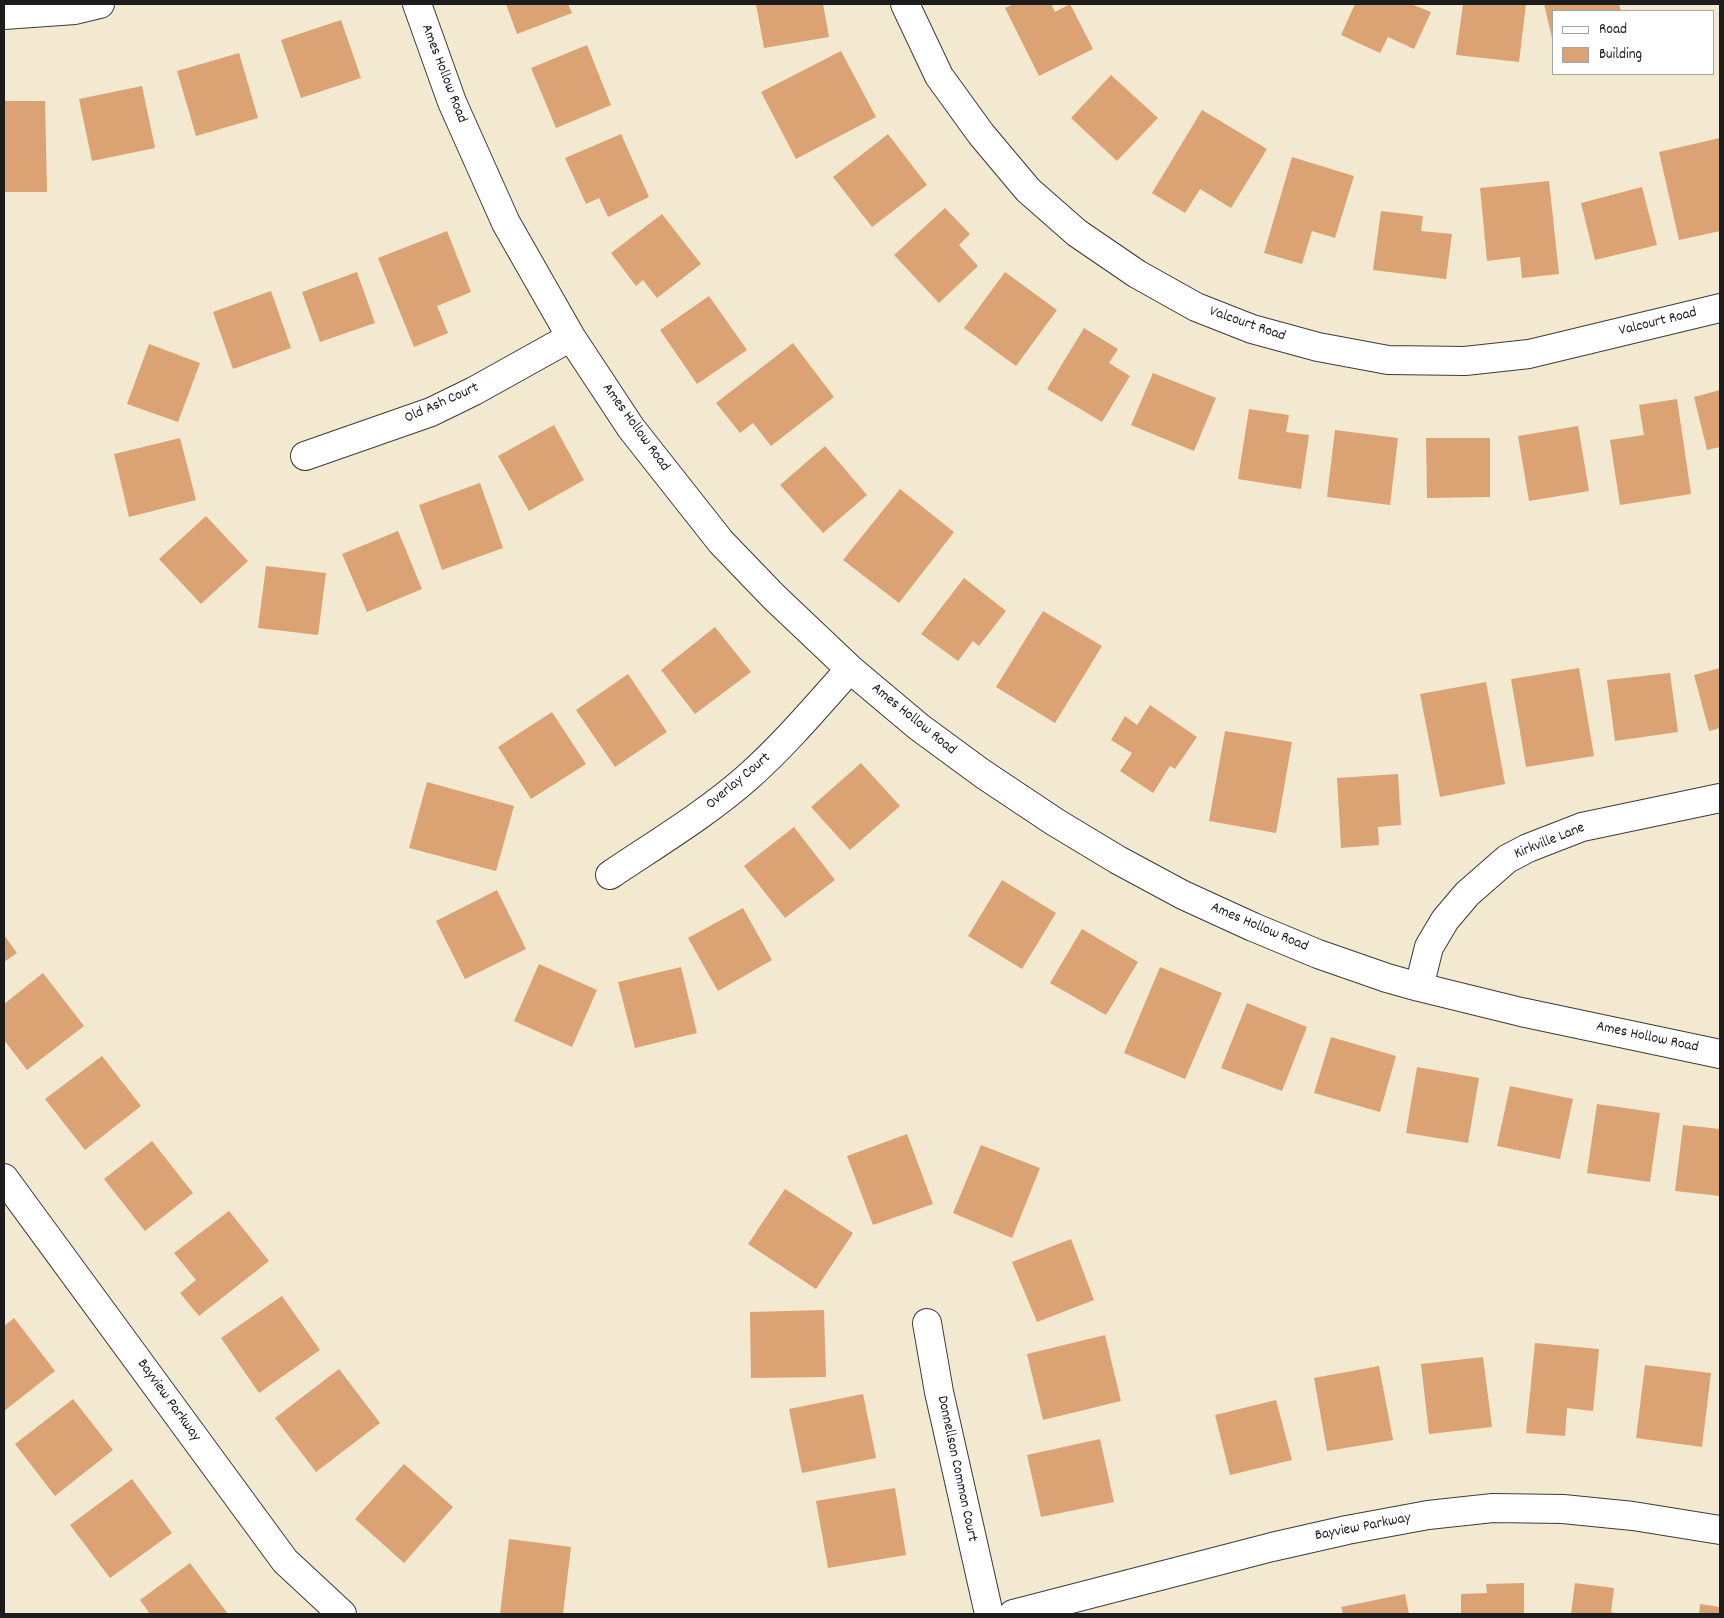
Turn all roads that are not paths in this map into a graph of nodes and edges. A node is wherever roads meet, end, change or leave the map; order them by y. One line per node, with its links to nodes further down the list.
1 (100, 4): 4 (street)
2 (417, 4): 6 (street, Ames Hollow Road)
3 (905, 4): 5 (street, Valcourt Road)
4 (4, 15)
5 (1720, 308)
6 (572, 337): 7 (street, Old Ash Court); 8 (street, Ames Hollow Road)
7 (305, 456)
8 (850, 669): 10 (street, Overlay Court); 11 (street, Ames Hollow Road)
9 (1720, 798): 11 (street, Kirkville Lane)
10 (610, 875)
11 (1419, 987): 12 (street, Ames Hollow Road)
12 (1720, 1054)
13 (4, 1178): 16 (street, Bayview Parkway)
14 (927, 1322): 17 (street, Donnellson Common Court)
15 (1720, 1530): 18 (street, Bayview Parkway)
16 (342, 1614)
17 (989, 1614)
18 (1013, 1614)

